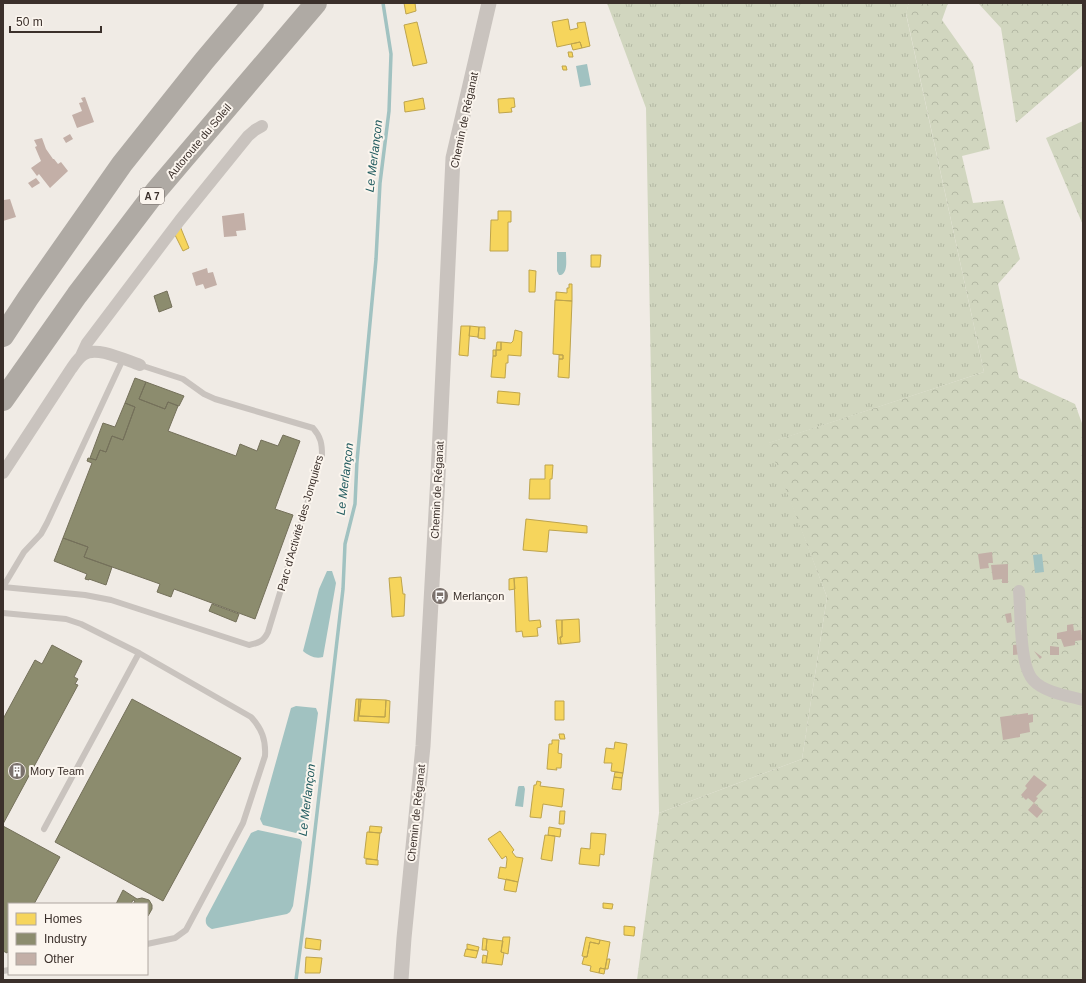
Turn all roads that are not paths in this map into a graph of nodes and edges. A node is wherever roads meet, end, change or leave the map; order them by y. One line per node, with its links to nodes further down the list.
1 (253, 3): 5 (highway)
2 (316, 3): 9 (highway, Autoroute du Soleil / A 7)
3 (489, 3): 18 (street, Chemin de Réganat)
4 (262, 126): 6 (street)
5 (3, 336)
6 (81, 356): 7 (street, Parc d'Activité des Jonquiers); 10 (street)
7 (123, 359): 8 (street, Parc d'Activité des Jonquiers); 11 (lane)
8 (140, 365): 11 (lane, Parc d'Activité des Jonquiers)
9 (3, 400)
10 (3, 472)
11 (3, 587)
12 (1019, 591): 15 (street)
13 (3, 612): 14 (lane)
14 (139, 652): 16 (lane); 17 (lane)
15 (1083, 700)
16 (44, 829)
17 (148, 944)
18 (402, 980)

